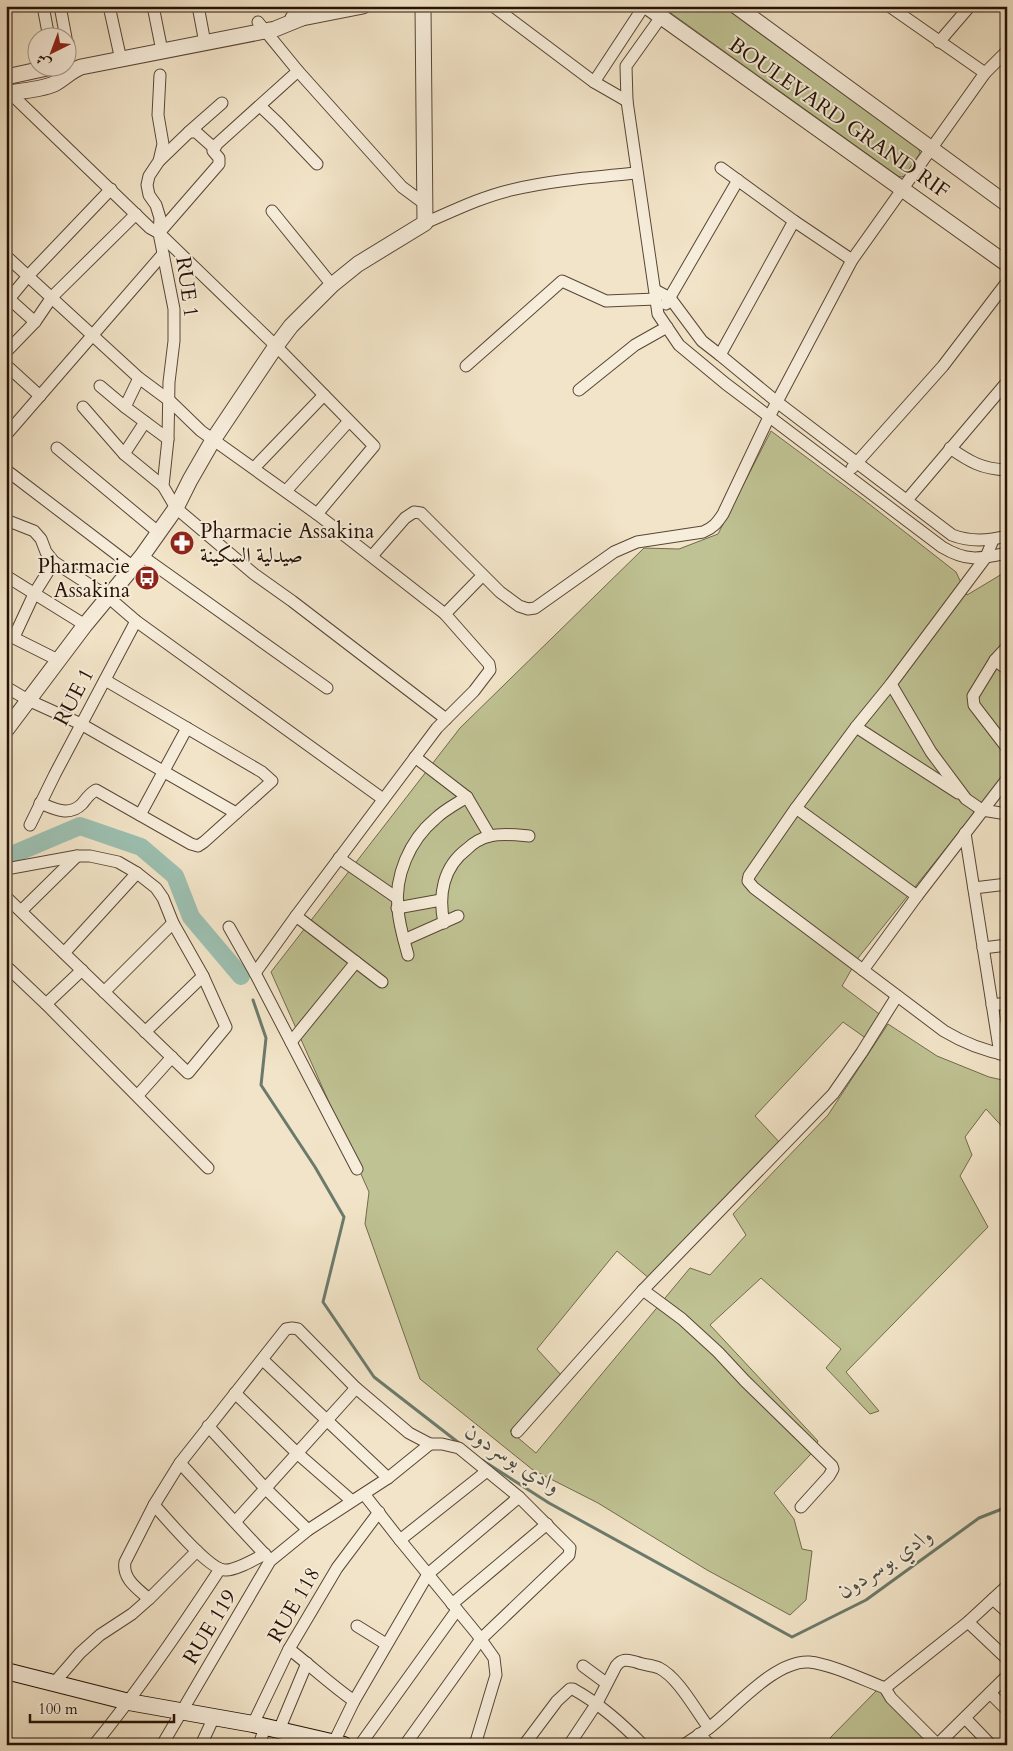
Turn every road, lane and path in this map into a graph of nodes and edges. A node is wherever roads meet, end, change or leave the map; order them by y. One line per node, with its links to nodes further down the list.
1 (43, 6): 16 (street)
2 (60, 6): 17 (street)
3 (110, 6): 22 (street)
4 (153, 6): 20 (street)
5 (198, 6): 18 (street)
6 (363, 6): 13 (street)
7 (423, 6): 45 (street)
8 (493, 6): 30 (street)
9 (645, 6): 14 (street, BOULEVARD GRAND RIF); 30 (street)
10 (736, 6): 37 (street, BOULEVARD GRAND RIF)
11 (890, 6): 19 (street)
12 (970, 6): 19 (street)
13 (301, 12): 15 (street)
14 (661, 17): 32 (street); 43 (street, BOULEVARD GRAND RIF)
15 (262, 26): 18 (street); 24 (street)
16 (47, 28)
17 (64, 28)
18 (204, 38): 20 (street)
19 (938, 42): 26 (street)
20 (161, 47): 22 (street)
21 (1007, 51): 26 (street)
22 (120, 55): 23 (street)
23 (78, 67)
24 (298, 71): 34 (street); 45 (street)
25 (28, 72): 28 (street)
26 (985, 74): 37 (street)
27 (160, 75): 38 (street, RUE 1)
28 (6, 77)
29 (61, 78): 31 (street)
30 (594, 82): 32 (street)
31 (13, 92): 44 (street); 51 (street)
32 (626, 101): 41 (street)
33 (222, 103): 35 (street)
34 (260, 106): 36 (street); 39 (street)
35 (189, 132): 36 (street); 38 (street)
36 (214, 148): 51 (street)
37 (931, 149): 43 (street); 46 (street, BOULEVARD GRAND RIF)
38 (159, 161): 51 (street, RUE 1)
39 (317, 164)
40 (721, 168): 42 (street)
41 (637, 173): 50 (street); 59 (street)
42 (738, 180): 49 (street); 62 (street)
43 (902, 188): 54 (street); 55 (street, BOULEVARD GRAND RIF)
44 (111, 189): 48 (street); 56 (street)
45 (425, 204): 50 (street)
46 (1007, 204)
47 (272, 211): 58 (street)
48 (136, 214): 51 (street); 60 (street)
49 (794, 221): 54 (street); 69 (street)
50 (425, 223): 58 (street)
51 (159, 233): 52 (street, RUE 1); 67 (street)
52 (163, 254): 66 (street); 78 (street, RUE 1)
53 (6, 256): 56 (street)
54 (852, 260): 79 (street)
55 (1007, 264)
56 (28, 276): 60 (street); 61 (street)
57 (1007, 282): 91 (street)
58 (332, 285): 67 (street)
59 (655, 294): 62 (street); 63 (street); 71 (street)
60 (52, 297): 64 (street); 66 (street)
61 (7, 298): 64 (street)
62 (670, 298): 63 (street); 69 (street)
63 (658, 314): 65 (street)
64 (35, 322): 68 (street)
65 (667, 327): 75 (street); 82 (street)
66 (93, 336): 72 (street); 77 (street)
67 (276, 346): 76 (street); 87 (street)
68 (6, 352)
69 (720, 355): 79 (street)
70 (6, 365): 77 (street)
71 (466, 366)
72 (139, 378): 78 (street); 81 (street)
73 (1007, 382): 89 (street)
74 (100, 386): 81 (street)
75 (579, 390)
76 (324, 394): 83 (street); 92 (street)
77 (40, 396): 85 (street)
78 (170, 400): 86 (street, RUE 1); 87 (street)
79 (777, 402): 82 (street); 91 (street)
80 (83, 407): 90 (street)
81 (126, 407): 84 (street)
82 (769, 417): 95 (street); 111 (street)
83 (350, 421): 97 (street); 100 (street)
84 (145, 422): 86 (street); 90 (street)
85 (6, 435)
86 (168, 439): 96 (street, RUE 1)
87 (214, 440): 92 (street); 99 (street)
88 (57, 448): 102 (street)
89 (950, 448): 94 (street); 98 (street)
90 (124, 454): 96 (street)
91 (857, 463): 95 (street); 98 (street)
92 (254, 468): 97 (street)
93 (6, 470): 108 (street)
94 (1007, 470)
95 (846, 475): 107 (street)
96 (163, 486): 99 (street)
97 (286, 491): 100 (street)
98 (907, 500): 104 (street)
99 (176, 508): 102 (street); 127 (street)
100 (317, 514): 106 (street)
101 (6, 520): 109 (street)
102 (158, 532): 108 (street)
103 (1007, 536): 104 (street)
104 (993, 540): 107 (street)
105 (1007, 553): 107 (street)
106 (372, 556): 111 (street); 114 (street)
107 (986, 557): 123 (street)
108 (137, 561): 113 (street); 125 (street)
109 (54, 562): 112 (street); 113 (street)
110 (6, 576): 112 (street)
111 (482, 576): 114 (street)
112 (34, 594): 116 (street); 117 (street)
113 (107, 596): 115 (street); 116 (street)
114 (445, 614): 127 (street)
115 (136, 621): 122 (street, RUE 1); 138 (street)
116 (85, 625): 119 (street)
117 (10, 635): 119 (street)
118 (1007, 647): 120 (street)
119 (58, 660): 126 (street)
120 (995, 660): 121 (street); 132 (street)
121 (1007, 669)
122 (104, 680): 128 (street, RUE 1); 130 (street)
123 (891, 684): 129 (street); 137 (street)
124 (6, 687): 126 (street)
125 (327, 688)
126 (28, 700): 128 (street); 131 (street)
127 (446, 719): 133 (street)
128 (81, 724): 134 (street); 139 (street, RUE 1)
129 (856, 726): 137 (street); 140 (street)
130 (187, 728): 134 (street); 142 (street)
131 (6, 730)
132 (1007, 748)
133 (415, 757): 136 (street); 138 (street)
134 (164, 770): 142 (street); 144 (street)
135 (1007, 779): 141 (street)
136 (467, 797): 147 (street); 158 (street)
137 (966, 798): 141 (street)
138 (383, 799): 150 (street)
139 (40, 803): 144 (street); 145 (street, RUE 1)
140 (796, 808): 155 (street); 173 (street)
141 (982, 810): 143 (street); 146 (street)
142 (236, 813): 144 (street)
143 (1007, 814)
144 (140, 815)
145 (30, 825)
146 (966, 833): 154 (street); 155 (street)
147 (490, 836): 148 (street); 157 (street)
148 (529, 836)
149 (77, 856): 151 (street); 152 (street); 159 (street)
150 (339, 858): 158 (street); 160 (street)
151 (6, 869)
152 (137, 873): 162 (street); 168 (street)
153 (1007, 884): 154 (street)
154 (974, 888): 167 (street)
155 (917, 896): 173 (street)
156 (6, 897): 159 (street)
157 (441, 900): 158 (street); 163 (street)
158 (397, 903): 165 (street)
159 (21, 911): 168 (street)
160 (296, 916): 170 (street); 174 (street)
161 (458, 916): 163 (street)
162 (173, 923): 175 (street); 177 (street)
163 (444, 923): 165 (street)
164 (229, 926): 174 (street)
165 (404, 940): 169 (street)
166 (1007, 945): 167 (street)
167 (983, 948): 181 (street)
168 (64, 953): 172 (street)
169 (408, 955)
170 (356, 962): 176 (street); 183 (street)
171 (6, 966): 180 (street)
172 (82, 970): 177 (street); 180 (street)
173 (863, 970): 178 (street)
174 (255, 973): 183 (street)
175 (203, 976): 182 (street); 185 (street)
176 (382, 982)
177 (104, 992): 182 (street)
178 (897, 996): 184 (street); 189 (street)
179 (1007, 1003): 181 (street)
180 (46, 1004): 186 (street)
181 (992, 1005): 184 (street)
182 (145, 1032): 185 (street)
183 (291, 1042): 188 (street)
184 (1003, 1055)
185 (172, 1058): 186 (street)
186 (138, 1095): 187 (street)
187 (208, 1168)
188 (357, 1169)
189 (643, 1290): 195 (street); 206 (street)
190 (263, 1360): 191 (street); 192 (street); 193 (street)
191 (356, 1388): 193 (street); 196 (street)
192 (235, 1394): 194 (street); 197 (street)
193 (327, 1420): 197 (street); 200 (street)
194 (208, 1426): 198 (street); 201 (street)
195 (516, 1432)
196 (430, 1444): 199 (street); 200 (street)
197 (297, 1453): 201 (street); 204 (street)
198 (180, 1463): 205 (street); 208 (street)
199 (487, 1471): 203 (street); 211 (street)
200 (388, 1478): 202 (street)
201 (265, 1488): 208 (street); 210 (street)
202 (364, 1494): 204 (street); 207 (street)
203 (519, 1497): 209 (street); 215 (street)
204 (352, 1501): 210 (street)
205 (154, 1505): 212 (street); 217 (street)
206 (800, 1507)
207 (379, 1512): 211 (street); 225 (street, RUE 118)
208 (235, 1522): 213 (street)
209 (546, 1524): 219 (street); 223 (street)
210 (308, 1530): 213 (street)
211 (400, 1540): 215 (street)
212 (197, 1551): 214 (street); 217 (street)
213 (268, 1558): 214 (street); 239 (street, RUE 119)
214 (220, 1569): 236 (street)
215 (428, 1574): 219 (street); 224 (street)
216 (1007, 1586): 218 (street)
217 (149, 1599): 231 (street)
218 (993, 1599): 220 (street); 221 (street)
219 (455, 1607): 223 (street); 249 (street)
220 (1007, 1612)
221 (968, 1622): 226 (street); 233 (street)
222 (357, 1626): 224 (street)
223 (481, 1639): 250 (street); 251 (street)
224 (386, 1644): 235 (street)
225 (289, 1649): 227 (street); 242 (street, RUE 118)
226 (1007, 1659)
227 (307, 1663): 235 (street); 242 (street)
228 (583, 1666): 232 (street)
229 (6, 1671): 231 (main road)
230 (1007, 1676): 234 (street)
231 (54, 1683): 236 (main road)
232 (606, 1683): 237 (street); 243 (street)
233 (885, 1688): 243 (street); 257 (street)
234 (990, 1693): 238 (street); 241 (street)
235 (354, 1701): 244 (street)
236 (129, 1702): 239 (main road); 245 (street)
237 (596, 1703): 252 (street); 253 (street); 254 (street)
238 (1007, 1710)
239 (182, 1711): 240 (main road); 246 (street, RUE 119)
240 (214, 1717): 242 (main road); 247 (street)
241 (964, 1718): 257 (street); 258 (street)
242 (265, 1727): 244 (main road); 248 (street)
243 (704, 1731): 255 (street); 256 (street)
244 (339, 1744)
245 (94, 1745)
246 (162, 1745)
247 (201, 1745)
248 (259, 1745)
249 (360, 1745)
250 (405, 1745)
251 (475, 1745)
252 (524, 1745)
253 (569, 1745)
254 (643, 1745)
255 (684, 1745)
256 (710, 1745)
257 (938, 1745)
258 (991, 1745)

